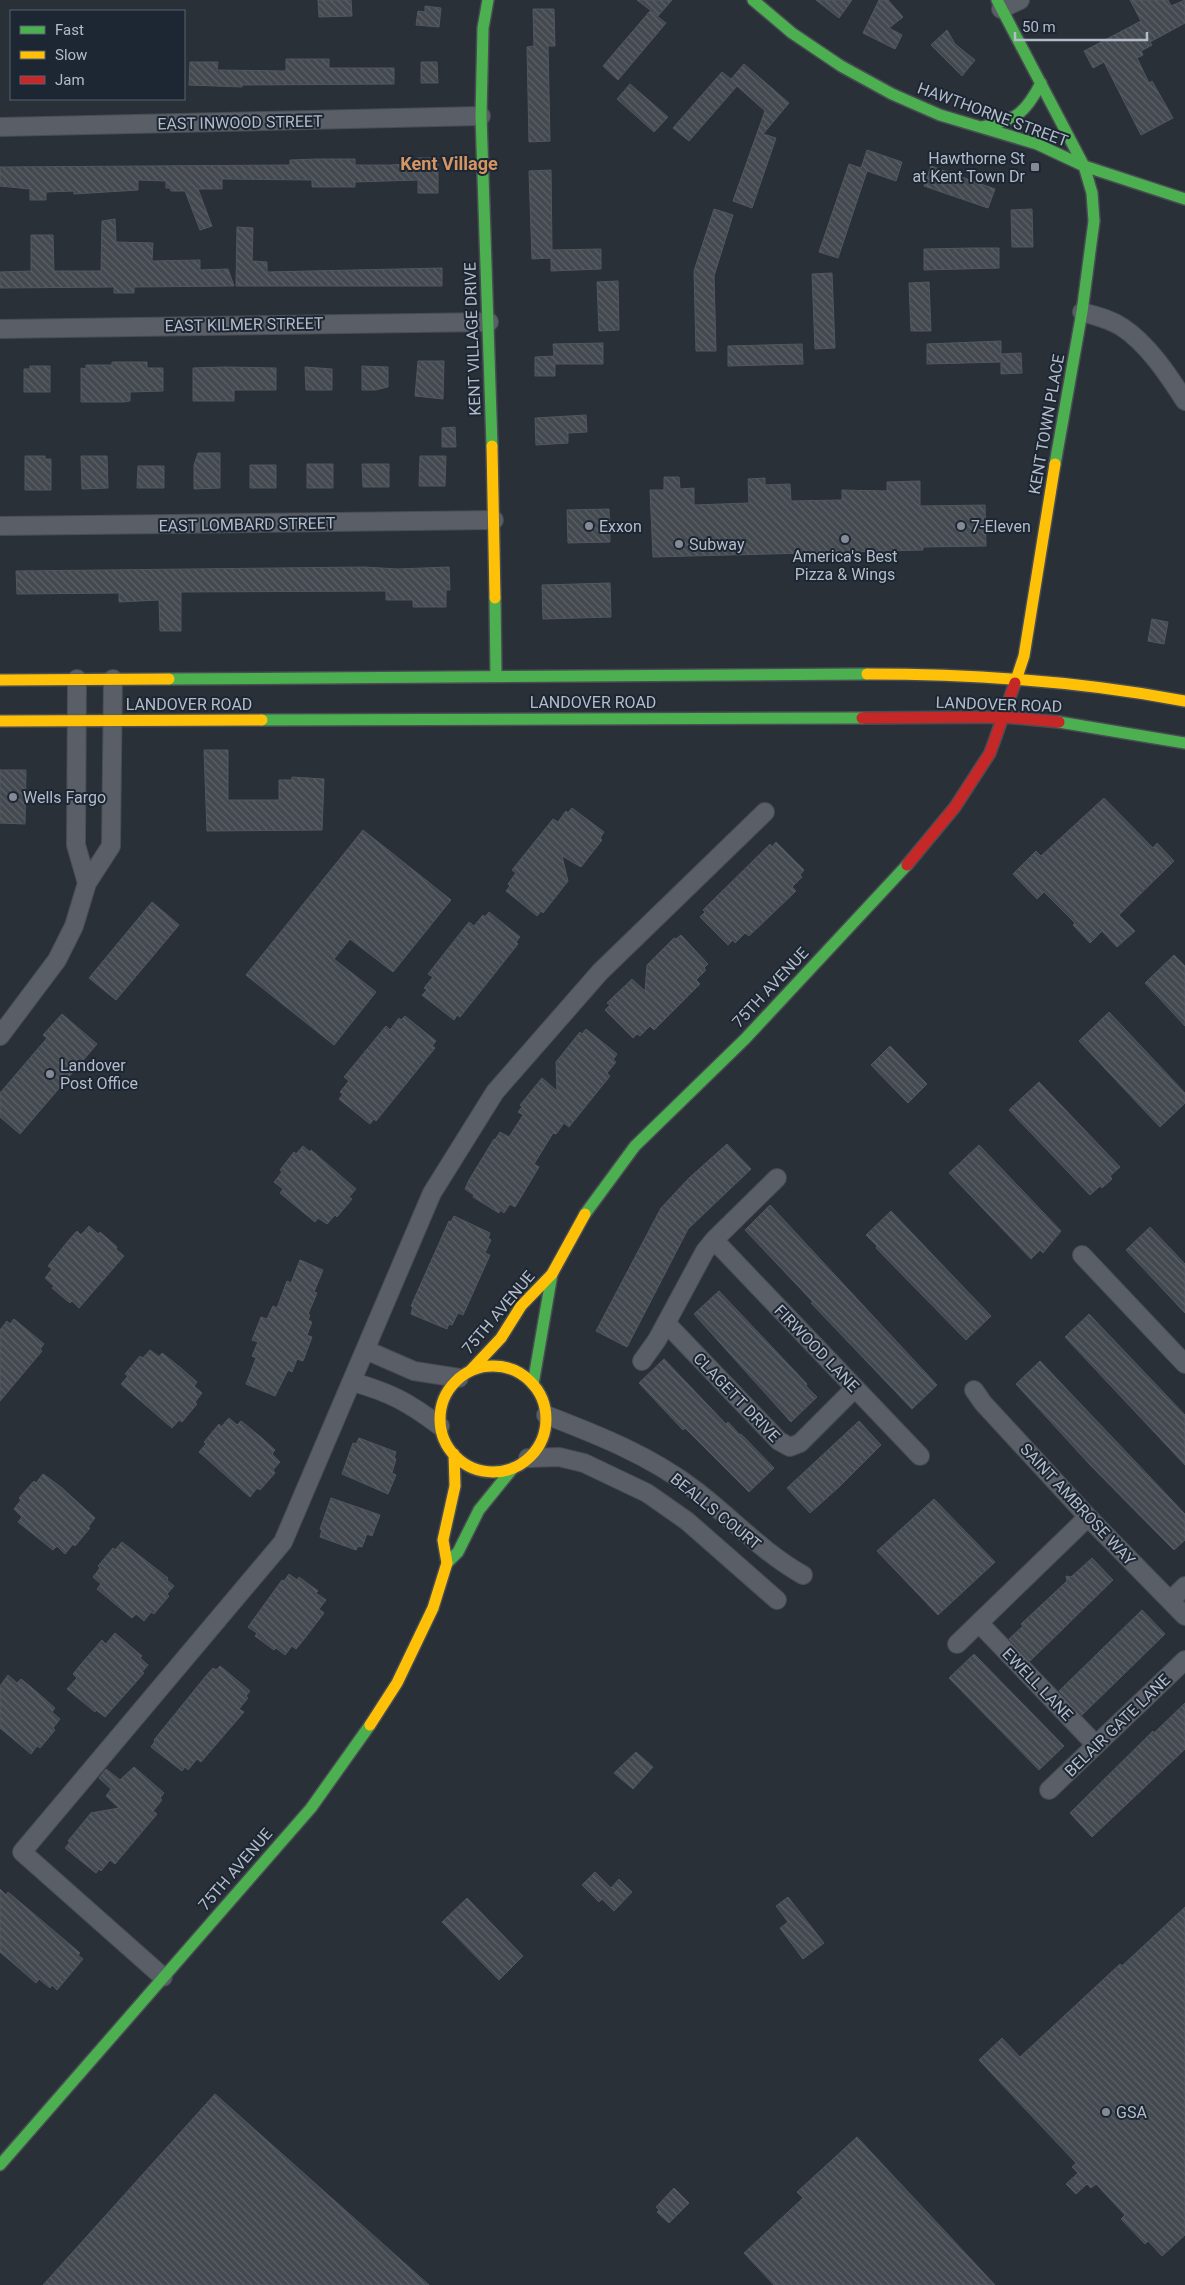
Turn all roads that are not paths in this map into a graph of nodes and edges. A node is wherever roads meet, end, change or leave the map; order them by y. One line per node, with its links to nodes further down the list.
1 (488, 0): 6 (street, KENT VILLAGE DRIVE)
2 (753, 0): 8 (street, HAWTHORNE STREET)
3 (1020, 0): 4 (street)
4 (999, 5): 5 (street, KENT TOWN PLACE)
5 (1041, 83): 8 (street); 9 (street, KENT TOWN PLACE)
6 (480, 116): 7 (street, EAST INWOOD STREET); 12 (street, KENT VILLAGE DRIVE)
7 (0, 127)
8 (979, 128): 9 (street, HAWTHORNE STREET)
9 (1084, 166): 10 (street, HAWTHORNE STREET); 11 (street, KENT TOWN PLACE)
10 (1185, 199)
11 (1082, 312): 14 (street); 18 (street, KENT TOWN PLACE)
12 (489, 322): 13 (street, EAST KILMER STREET); 15 (street, KENT VILLAGE DRIVE)
13 (0, 329)
14 (1185, 402)
15 (494, 520): 16 (street, EAST LOMBARD STREET); 17 (street, KENT VILLAGE DRIVE)
16 (0, 526)
17 (496, 676): 18 (street, LANDOVER ROAD); 20 (street, LANDOVER ROAD)
18 (1017, 677): 22 (street, LANDOVER ROAD); 23 (street, KENT TOWN PLACE)
19 (78, 679): 20 (street, LANDOVER ROAD); 21 (street, LANDOVER ROAD); 25 (street)
20 (113, 679): 26 (street)
21 (0, 680)
22 (1185, 701)
23 (1004, 717): 26 (street, LANDOVER ROAD); 27 (street, LANDOVER ROAD); 34 (street, 75TH AVENUE)
24 (0, 721): 25 (street, LANDOVER ROAD)
25 (77, 721): 26 (street, LANDOVER ROAD); 29 (street)
26 (114, 721): 29 (street)
27 (1185, 743)
28 (765, 812): 36 (street)
29 (87, 883): 30 (street)
30 (0, 1036)
31 (778, 1178): 32 (street)
32 (714, 1240): 35 (street); 42 (street, FIRWOOD LANE)
33 (1082, 1255): 38 (street)
34 (552, 1274): 39 (street, 75TH AVENUE); 41 (street, 75TH AVENUE)
35 (666, 1323): 37 (street); 42 (street, CLAGETT DRIVE)
36 (366, 1350): 39 (street); 40 (street)
37 (642, 1362)
38 (1185, 1364)
39 (465, 1374): 41 (street); 45 (street)
40 (353, 1382): 45 (street); 62 (street)
41 (533, 1384): 44 (street)
42 (855, 1388): 47 (street, FIRWOOD LANE)
43 (974, 1390): 50 (street, SAINT AMBROSE WAY)
44 (546, 1415): 48 (street); 52 (street, BEALLS COURT)
45 (440, 1426): 46 (street)
46 (454, 1454): 49 (street); 51 (street, 75TH AVENUE)
47 (920, 1456)
48 (528, 1458): 49 (street); 54 (street, BEALLS COURT)
49 (513, 1468): 51 (street, 75TH AVENUE)
50 (1088, 1517): 55 (street, SAINT AMBROSE WAY); 57 (street)
51 (447, 1563): 62 (street, 75TH AVENUE)
52 (803, 1575)
53 (1185, 1586): 55 (street)
54 (778, 1600)
55 (1170, 1600): 56 (street, SAINT AMBROSE WAY)
56 (1185, 1616)
57 (979, 1623): 58 (street); 60 (street, EWELL LANE)
58 (957, 1644)
59 (1185, 1660): 60 (street, BELAIR GATE LANE)
60 (1096, 1745): 61 (street, BELAIR GATE LANE)
61 (1050, 1790)
62 (163, 1977): 63 (street, 75TH AVENUE)
63 (0, 2165)

